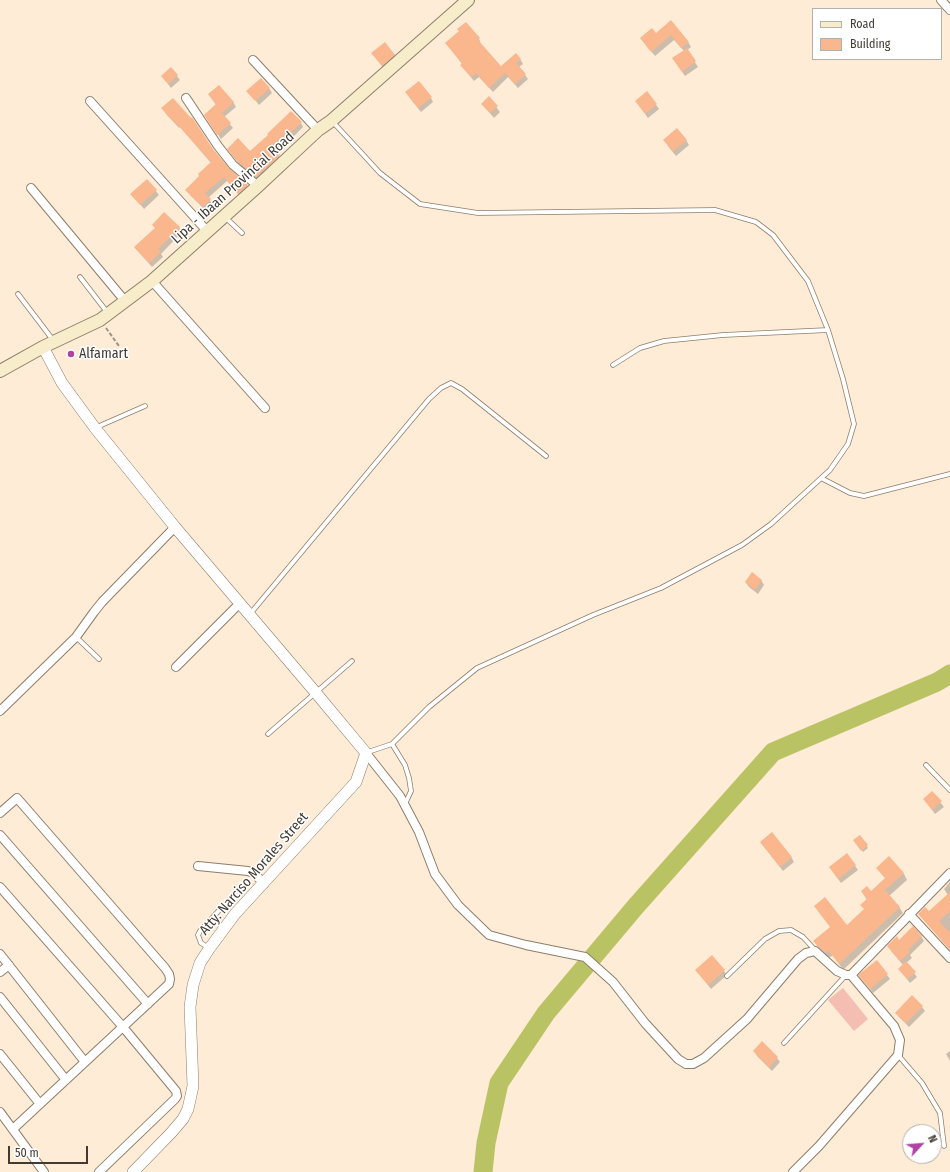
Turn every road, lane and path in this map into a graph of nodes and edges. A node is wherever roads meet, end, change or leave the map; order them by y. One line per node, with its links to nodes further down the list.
1 (468, 0): 7 (main road, Lipa - Ibaan Provincial Road)
2 (941, 0): 3 (street)
3 (950, 10)
4 (253, 60): 8 (street)
5 (186, 98): 9 (street)
6 (90, 101): 12 (street)
7 (331, 121): 8 (main road, Lipa - Ibaan Provincial Road); 19 (lane)
8 (318, 130): 9 (main road, Lipa - Ibaan Provincial Road)
9 (258, 186): 11 (main road, Lipa - Ibaan Provincial Road)
10 (31, 188): 17 (street)
11 (225, 216): 12 (main road, Lipa - Ibaan Provincial Road); 13 (lane)
12 (207, 231): 15 (main road, Lipa - Ibaan Provincial Road)
13 (242, 233)
14 (80, 277): 18 (lane)
15 (152, 281): 17 (main road, Lipa - Ibaan Provincial Road); 25 (street)
16 (18, 294): 20 (lane)
17 (125, 301): 18 (main road, Lipa - Ibaan Provincial Road)
18 (104, 317): 20 (main road, Lipa - Ibaan Provincial Road); 21 (path)
19 (828, 330): 22 (lane); 29 (lane)
20 (49, 344): 23 (main road, Lipa - Ibaan Provincial Road); 26 (street)
21 (120, 346)
22 (613, 365)
23 (0, 371)
24 (145, 406): 26 (lane)
25 (265, 408)
26 (95, 428): 30 (street)
27 (546, 456): 32 (lane)
28 (950, 474): 29 (lane)
29 (821, 478): 40 (lane)
30 (175, 527): 31 (street); 33 (street)
31 (240, 603): 32 (street); 36 (street)
32 (250, 615): 37 (street)
33 (76, 637): 34 (lane); 38 (street)
34 (99, 659)
35 (352, 662): 37 (lane)
36 (176, 667)
37 (316, 693): 39 (lane); 41 (street)
38 (0, 711)
39 (268, 734)
40 (392, 744): 41 (lane); 44 (lane)
41 (366, 753): 44 (street); 49 (street, Atty. Narciso Morales Street)
42 (926, 765): 43 (lane)
43 (950, 790)
44 (404, 805): 54 (street)
45 (0, 813): 62 (street)
46 (0, 835): 62 (street)
47 (198, 866): 49 (street)
48 (950, 874): 52 (street)
49 (264, 884): 53 (street, Atty. Narciso Morales Street)
50 (0, 887): 63 (street)
51 (224, 906): 53 (lane)
52 (909, 914): 56 (street); 59 (street)
53 (209, 949): 75 (street, Atty. Narciso Morales Street)
54 (815, 951): 59 (street); 60 (lane)
55 (0, 954): 57 (street)
56 (950, 958)
57 (9, 965): 58 (street); 67 (street)
58 (0, 972)
59 (849, 975): 64 (lane); 66 (street)
60 (727, 976)
61 (0, 997): 68 (street)
62 (148, 1004): 63 (street)
63 (123, 1027): 67 (street); 74 (street)
64 (784, 1043)
65 (0, 1054): 69 (street)
66 (898, 1055): 72 (lane); 76 (street)
67 (86, 1062): 68 (street)
68 (66, 1080): 69 (street)
69 (40, 1104): 71 (street)
70 (0, 1112): 71 (street)
71 (14, 1129): 73 (street)
72 (944, 1146)
73 (44, 1172)
74 (99, 1172)
75 (133, 1172)
76 (792, 1172)

